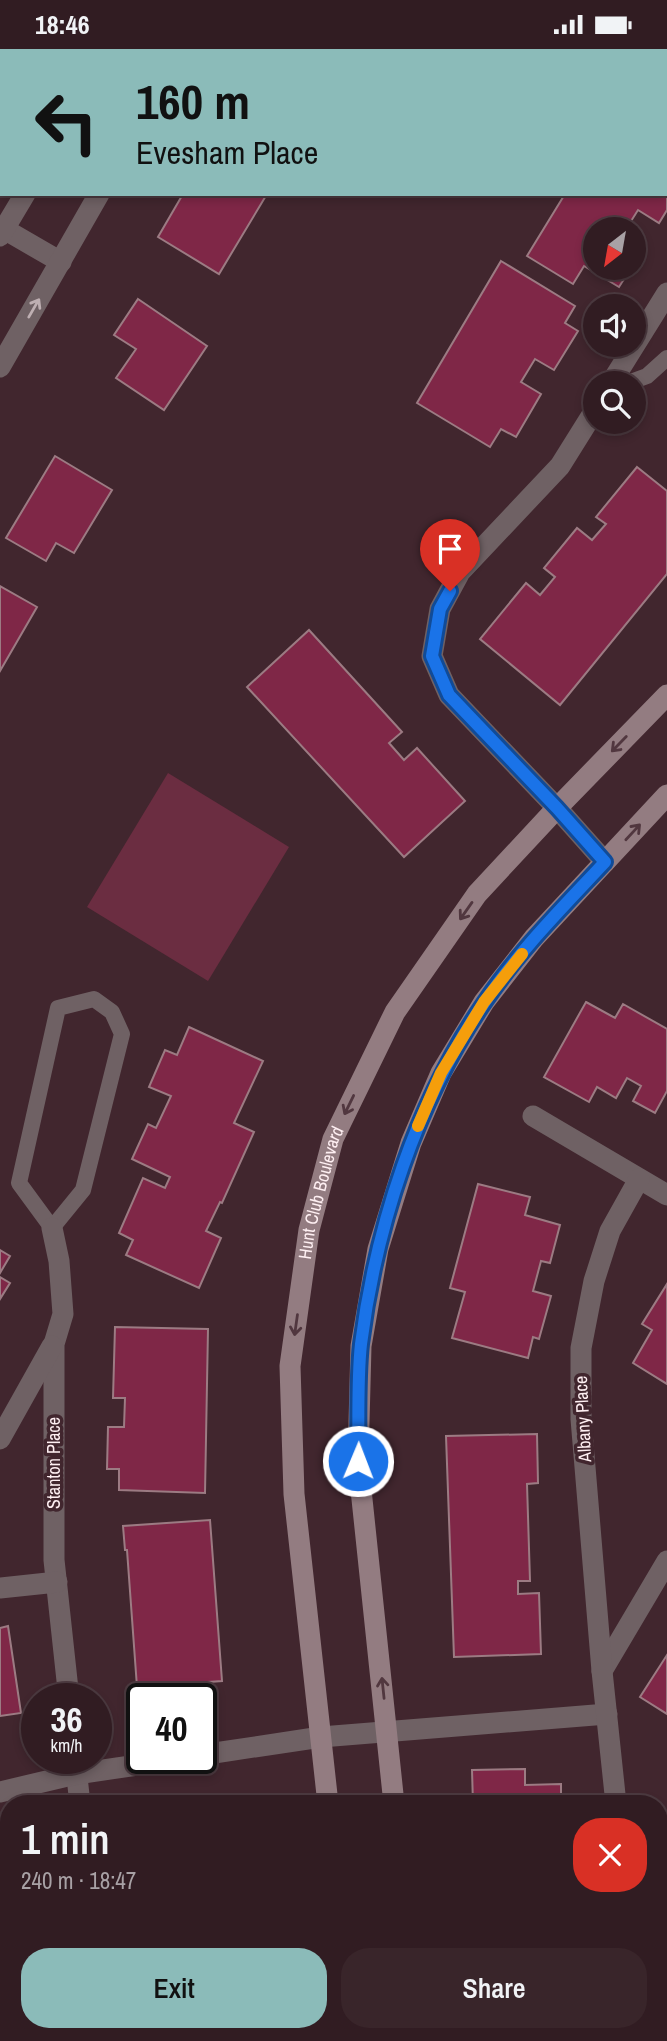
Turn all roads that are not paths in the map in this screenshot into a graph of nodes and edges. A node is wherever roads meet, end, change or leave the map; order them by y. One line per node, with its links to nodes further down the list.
1 (23, 196): 3 (street)
2 (98, 196): 4 (street)
3 (2, 233): 4 (street)
4 (61, 262): 7 (street, one-way to 4)
5 (667, 293): 8 (street)
6 (667, 358): 9 (lane)
7 (0, 367)
8 (618, 371)
9 (646, 376)
10 (583, 429): 13 (street)
11 (667, 695): 13 (street, Hunt Club Boulevard, one-way to 13)
12 (667, 795): 14 (street, one-way to 12)
13 (557, 808): 14 (street); 28 (street, Hunt Club Boulevard, one-way to 28)
14 (605, 862): 27 (street, one-way to 14)
15 (533, 1116): 16 (street)
16 (639, 1179): 17 (street); 24 (street, Albany Place)
17 (667, 1195)
18 (52, 1228): 18 (lane); 19 (street, Stanton Place)
19 (54, 1344): 20 (street); 22 (street, Stanton Place)
20 (0, 1439)
21 (667, 1561): 24 (street)
22 (57, 1582): 23 (street); 25 (street, Stanton Place)
23 (0, 1588)
24 (602, 1671): 26 (street, Albany Place)
25 (67, 1683)
26 (607, 1714): 27 (street); 36 (street, Albany Place)
27 (388, 1732): 28 (street); 35 (street)
28 (321, 1737): 29 (street); 34 (street, Hunt Club Boulevard)
29 (217, 1753)
30 (53, 1774): 32 (street)
31 (77, 1774): 33 (street)
32 (0, 1793)
33 (79, 1795)
34 (327, 1795)
35 (393, 1795)
36 (615, 1795)

